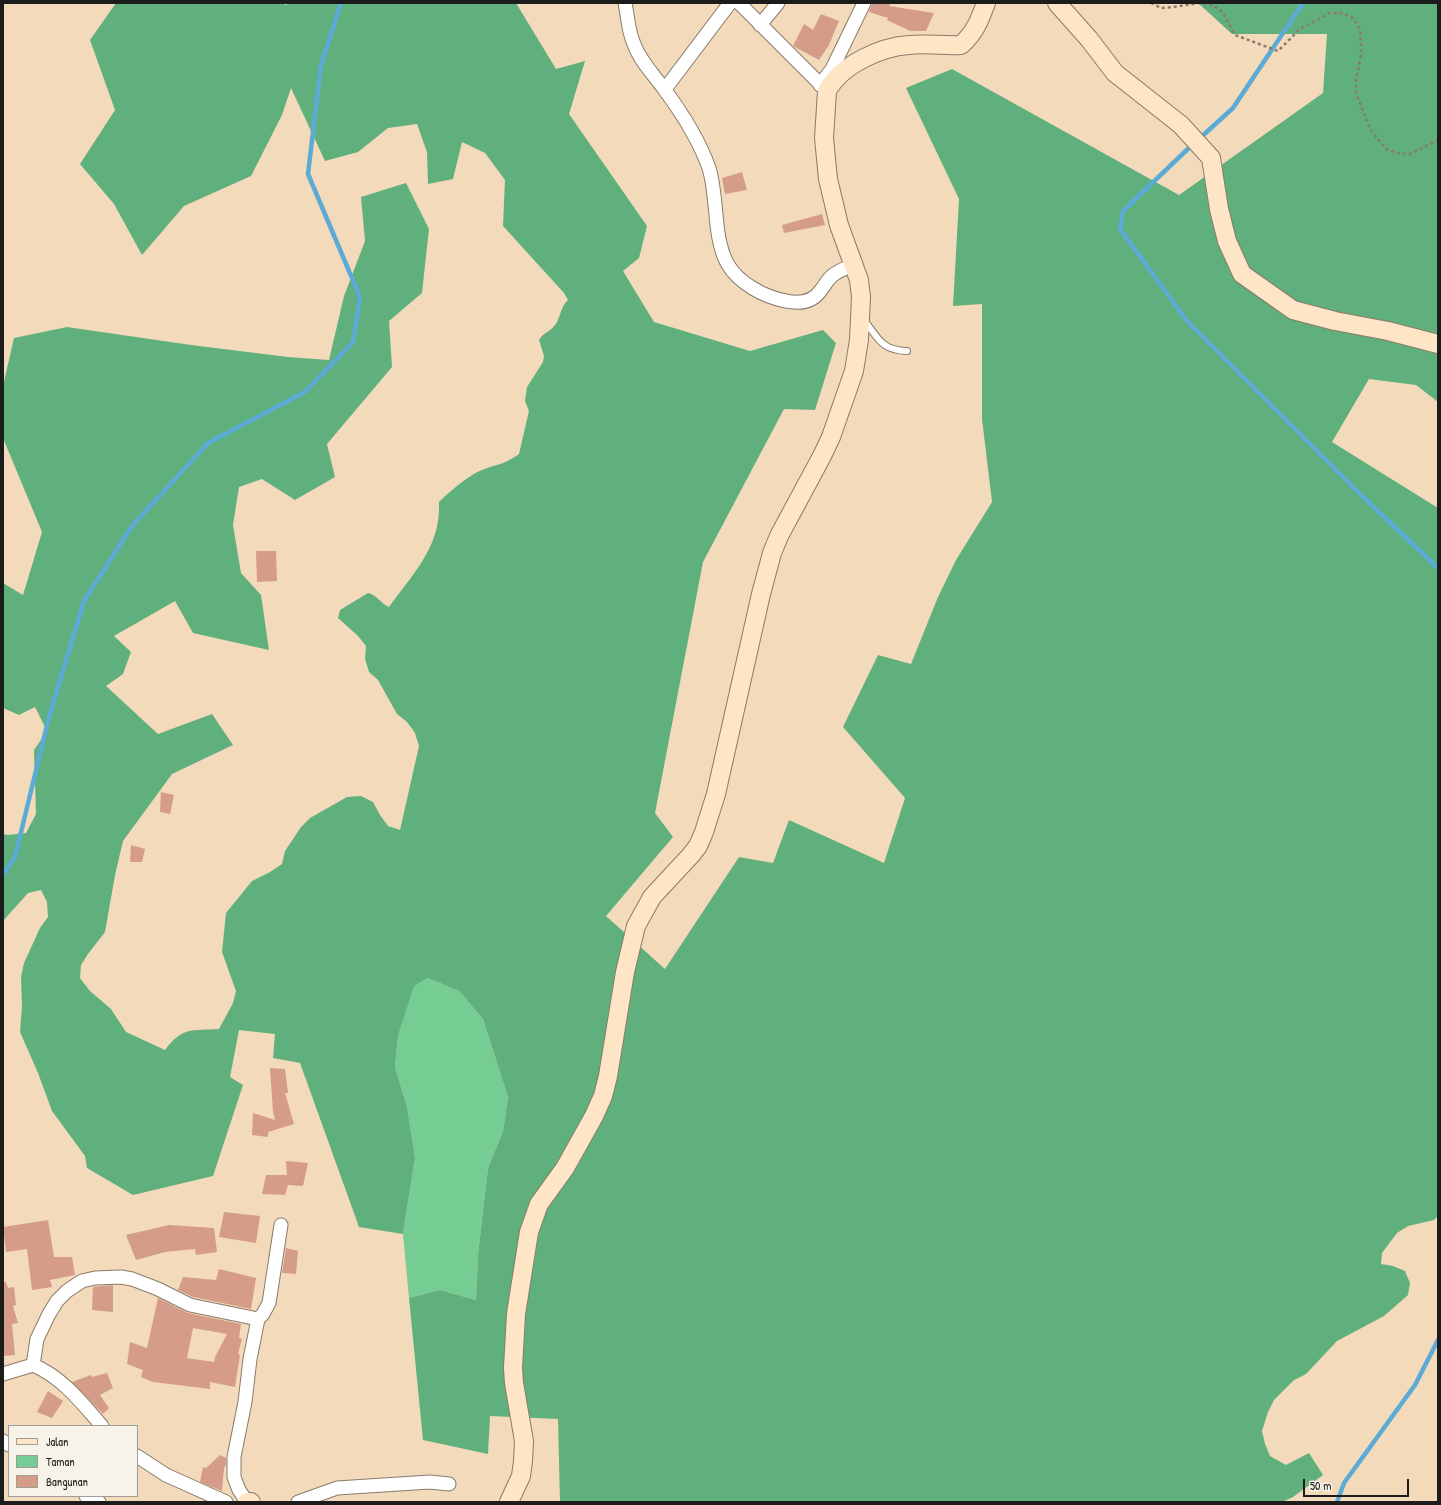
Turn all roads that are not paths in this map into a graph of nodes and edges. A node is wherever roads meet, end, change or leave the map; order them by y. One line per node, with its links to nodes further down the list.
1 (625, 3): 10 (street)
2 (730, 3): 10 (street)
3 (739, 3): 8 (street)
4 (778, 3): 8 (street)
5 (864, 3): 9 (street)
6 (986, 3): 9 (street)
7 (1057, 3): 13 (street)
8 (760, 25): 9 (street)
9 (824, 88): 11 (street)
10 (664, 89): 11 (street)
11 (854, 265): 12 (street)
12 (860, 314): 14 (lane); 28 (street)
13 (1438, 344)
14 (907, 351)
15 (281, 1225): 16 (street)
16 (258, 1319): 17 (street); 25 (street)
17 (33, 1364): 18 (street); 19 (street)
18 (3, 1374)
19 (101, 1425)
20 (138, 1457): 24 (street)
21 (449, 1484): 27 (street)
22 (88, 1497): 23 (street)
23 (100, 1502)
24 (226, 1502)
25 (247, 1502): 26 (street)
26 (251, 1502)
27 (298, 1502)
28 (509, 1502)

